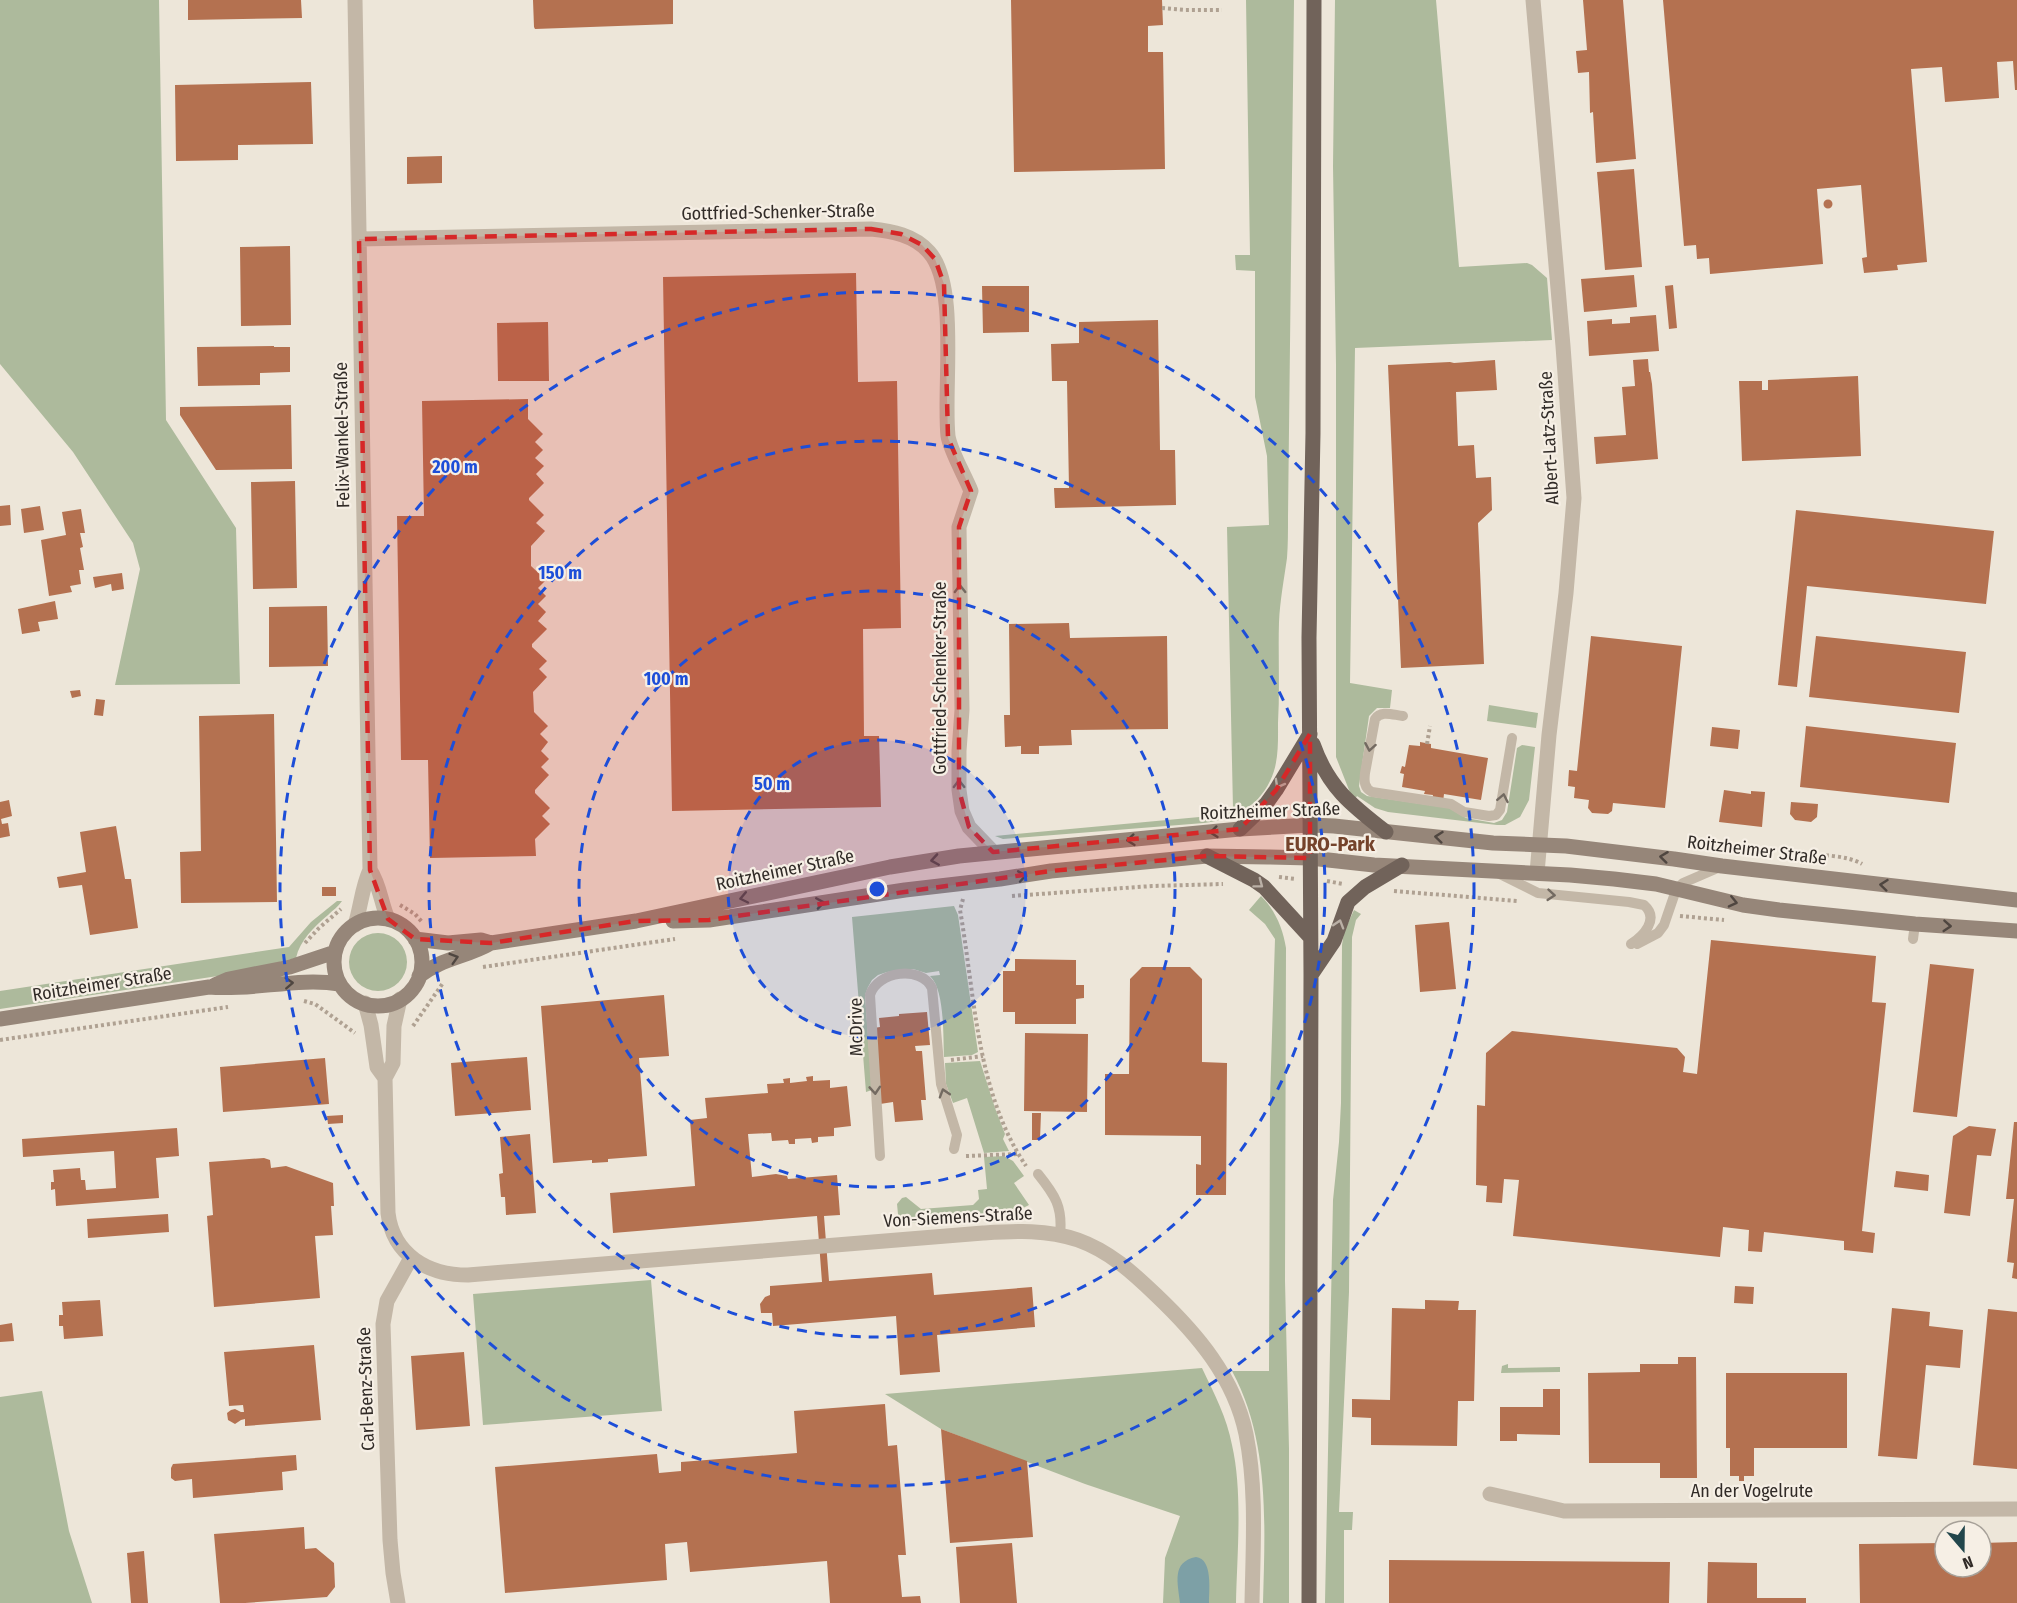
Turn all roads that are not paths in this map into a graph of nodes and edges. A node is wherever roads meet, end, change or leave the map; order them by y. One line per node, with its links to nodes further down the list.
1 (355, 0): 4 (street, Felix-Wankel-Straße)
2 (1314, 0): 6 (main road)
3 (1533, 0): 11 (street, Albert-Latz-Straße)
4 (359, 238): 12 (street, Gottfried-Schenker-Straße, one-way to 4); 17 (street, Felix-Wankel-Straße)
5 (1403, 716): 7 (lane, one-way to 7)
6 (1310, 734): 8 (main road); 9 (main road, one-way to 9); 10 (main road)
7 (1512, 738)
8 (1311, 825): 9 (street, Roitzheimer Straße); 10 (street, Roitzheimer Straße); 14 (main road)
9 (1240, 829): 12 (street, Roitzheimer Straße, one-way to 12)
10 (1386, 831): 11 (street, Roitzheimer Straße, one-way to 10)
11 (1539, 846): 16 (street, Roitzheimer Straße, one-way to 11); 19 (street, Albert-Latz-Straße)
12 (993, 852): 23 (street, Roitzheimer Straße, one-way to 23)
13 (1207, 856): 14 (street, Roitzheimer Straße); 23 (street, Roitzheimer Straße, one-way to 13); 26 (main road, one-way to 26)
14 (1310, 858): 15 (street, Roitzheimer Straße); 26 (main road)
15 (1402, 865): 18 (street, Roitzheimer Straße); 30 (main road, one-way to 15)
16 (1722, 866): 20 (lane); 21 (street, Roitzheimer Straße, one-way to 16)
17 (370, 870): 22 (street, Felix-Wankel-Straße); 24 (street, Felix-Wankel-Straße)
18 (1497, 872): 19 (street, Roitzheimer Straße); 20 (lane, one-way to 20)
19 (1537, 873): 20 (street, Roitzheimer Straße)
20 (1676, 890): 25 (street, Roitzheimer Straße, one-way to 25)
21 (2017, 900)
22 (388, 919): 24 (street); 27 (street)
23 (636, 921): 28 (street, Roitzheimer Straße)
24 (354, 924): 29 (street)
25 (2014, 929)
26 (1311, 937): 30 (main road)
27 (415, 939): 28 (street, Roitzheimer Straße); 31 (street)
28 (491, 943): 31 (street, Roitzheimer Straße, one-way to 28)
29 (335, 952): 32 (street); 33 (street, Roitzheimer Straße)
30 (1311, 975): 47 (main road)
31 (419, 976): 34 (street)
32 (340, 984): 33 (street, Roitzheimer Straße, one-way to 32); 35 (street)
33 (209, 987): 36 (street, Roitzheimer Straße)
34 (400, 999): 35 (street); 37 (street)
35 (365, 1003): 37 (street)
36 (0, 1019)
37 (385, 1078): 42 (street)
38 (957, 1153): 39 (lane, McDrive, one-way to 39)
39 (880, 1156)
40 (1038, 1174): 41 (lane)
41 (1060, 1235): 42 (street, Von-Siemens-Straße); 46 (street, Von-Siemens-Straße)
42 (411, 1258): 45 (street, Carl-Benz-Straße)
43 (1490, 1494): 44 (street, An der Vogelrute)
44 (2017, 1509)
45 (398, 1603)
46 (1252, 1603)
47 (1309, 1603)

